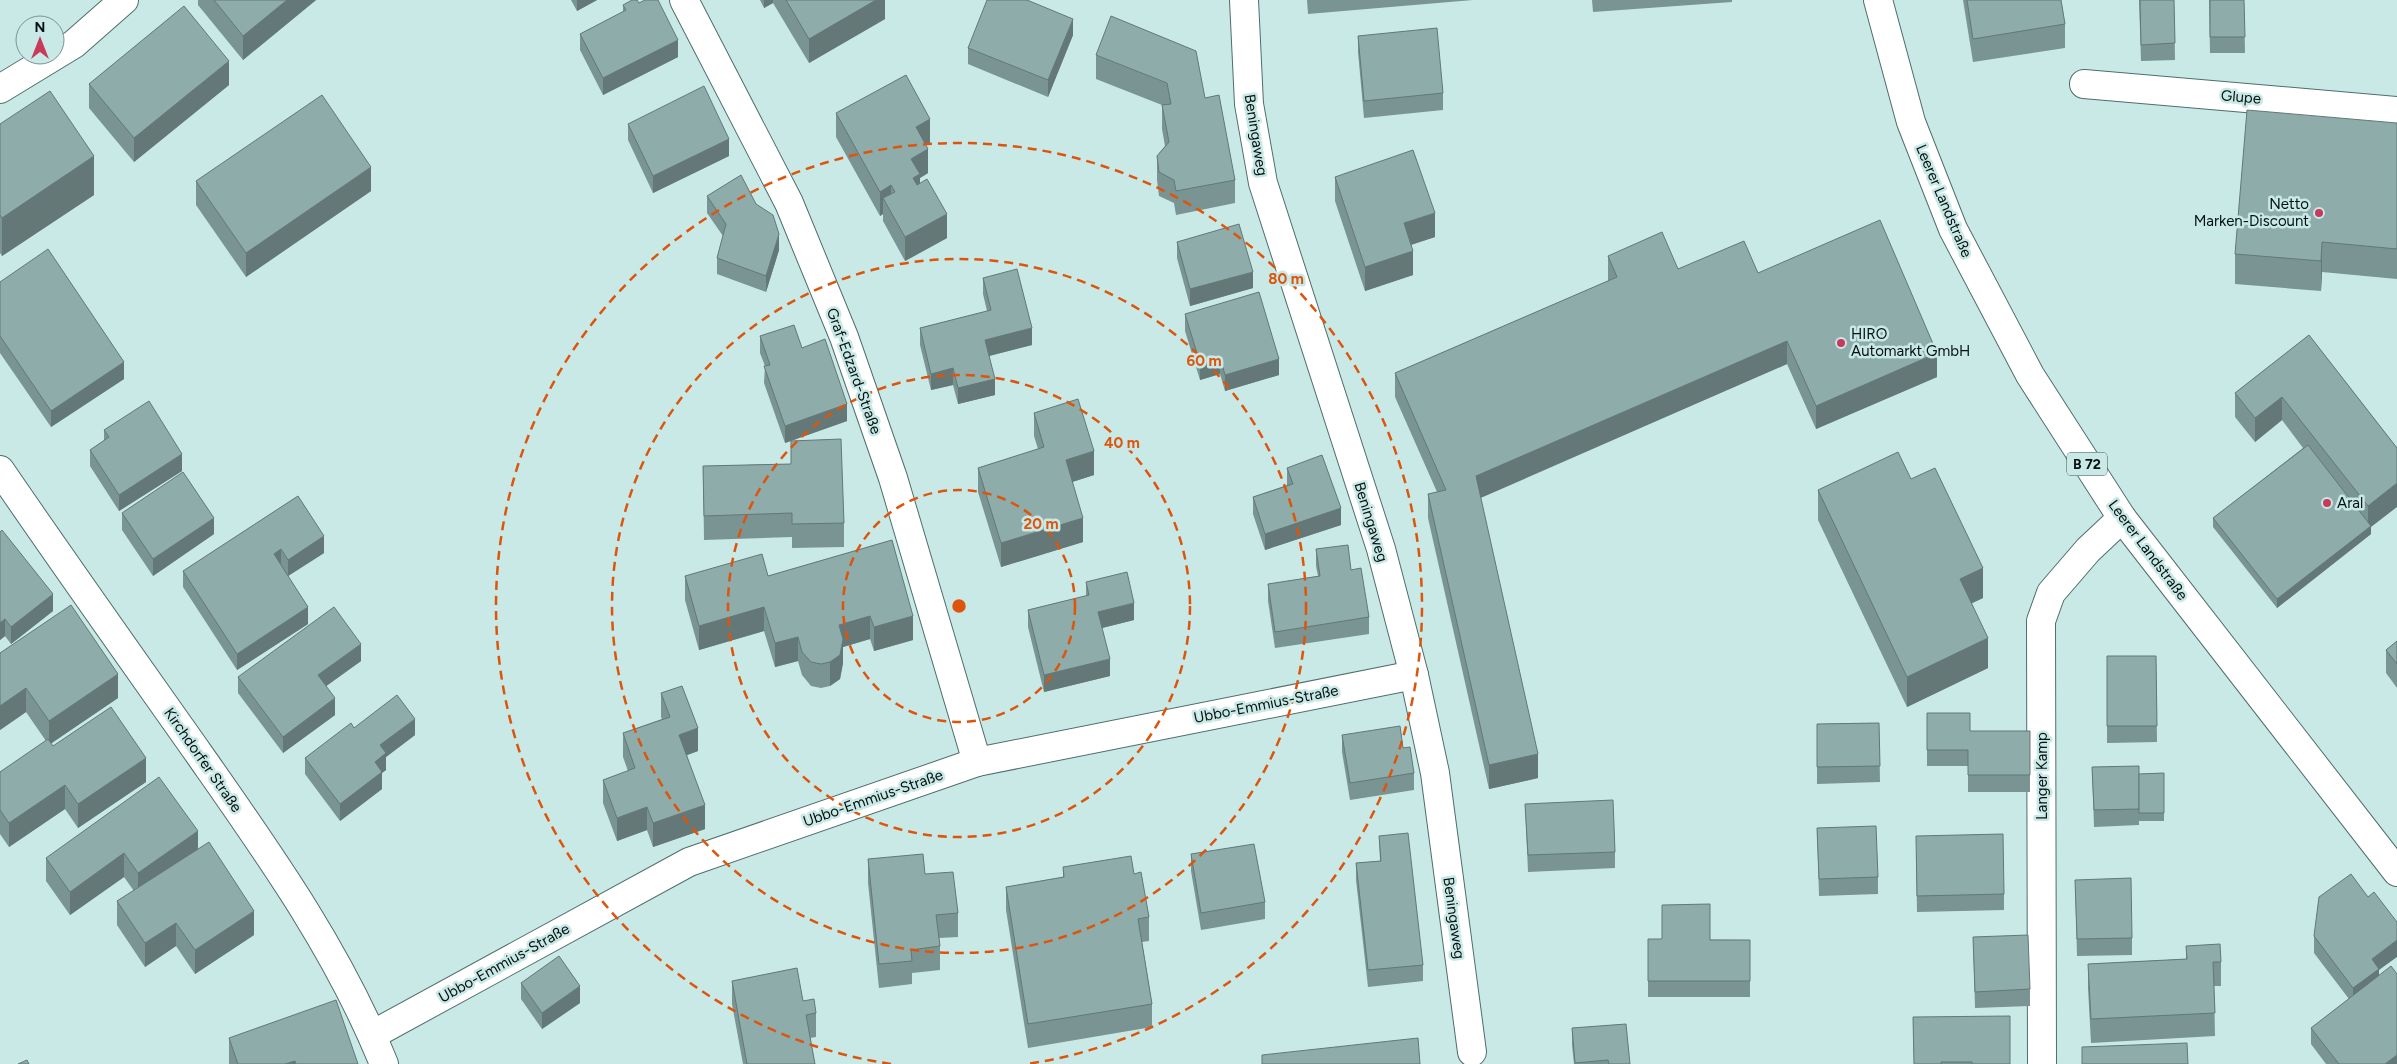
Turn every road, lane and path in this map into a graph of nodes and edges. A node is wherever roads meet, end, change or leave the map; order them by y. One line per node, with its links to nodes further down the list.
1 (124, 0): 6 (street)
2 (684, 0): 11 (street, Graf-Edzard-Straße)
3 (1244, 0): 10 (street, Beningaweg)
4 (1878, 0): 9 (street, Leerer Landstraße / B 72)
5 (2084, 84): 7 (street, Glupe)
6 (0, 89)
7 (2397, 111)
8 (0, 470): 13 (street, Kirchdorfer Straße)
9 (2122, 518): 12 (street, Leerer Landstraße / B 72); 16 (street, Langer Kamp)
10 (1414, 675): 11 (street, Ubbo-Emmius-Straße); 14 (street, Beningaweg)
11 (977, 762): 13 (street, Ubbo-Emmius-Straße)
12 (2397, 872)
13 (372, 1035): 15 (street, Kirchdorfer Straße)
14 (1472, 1052)
15 (384, 1064)
16 (2042, 1064)

